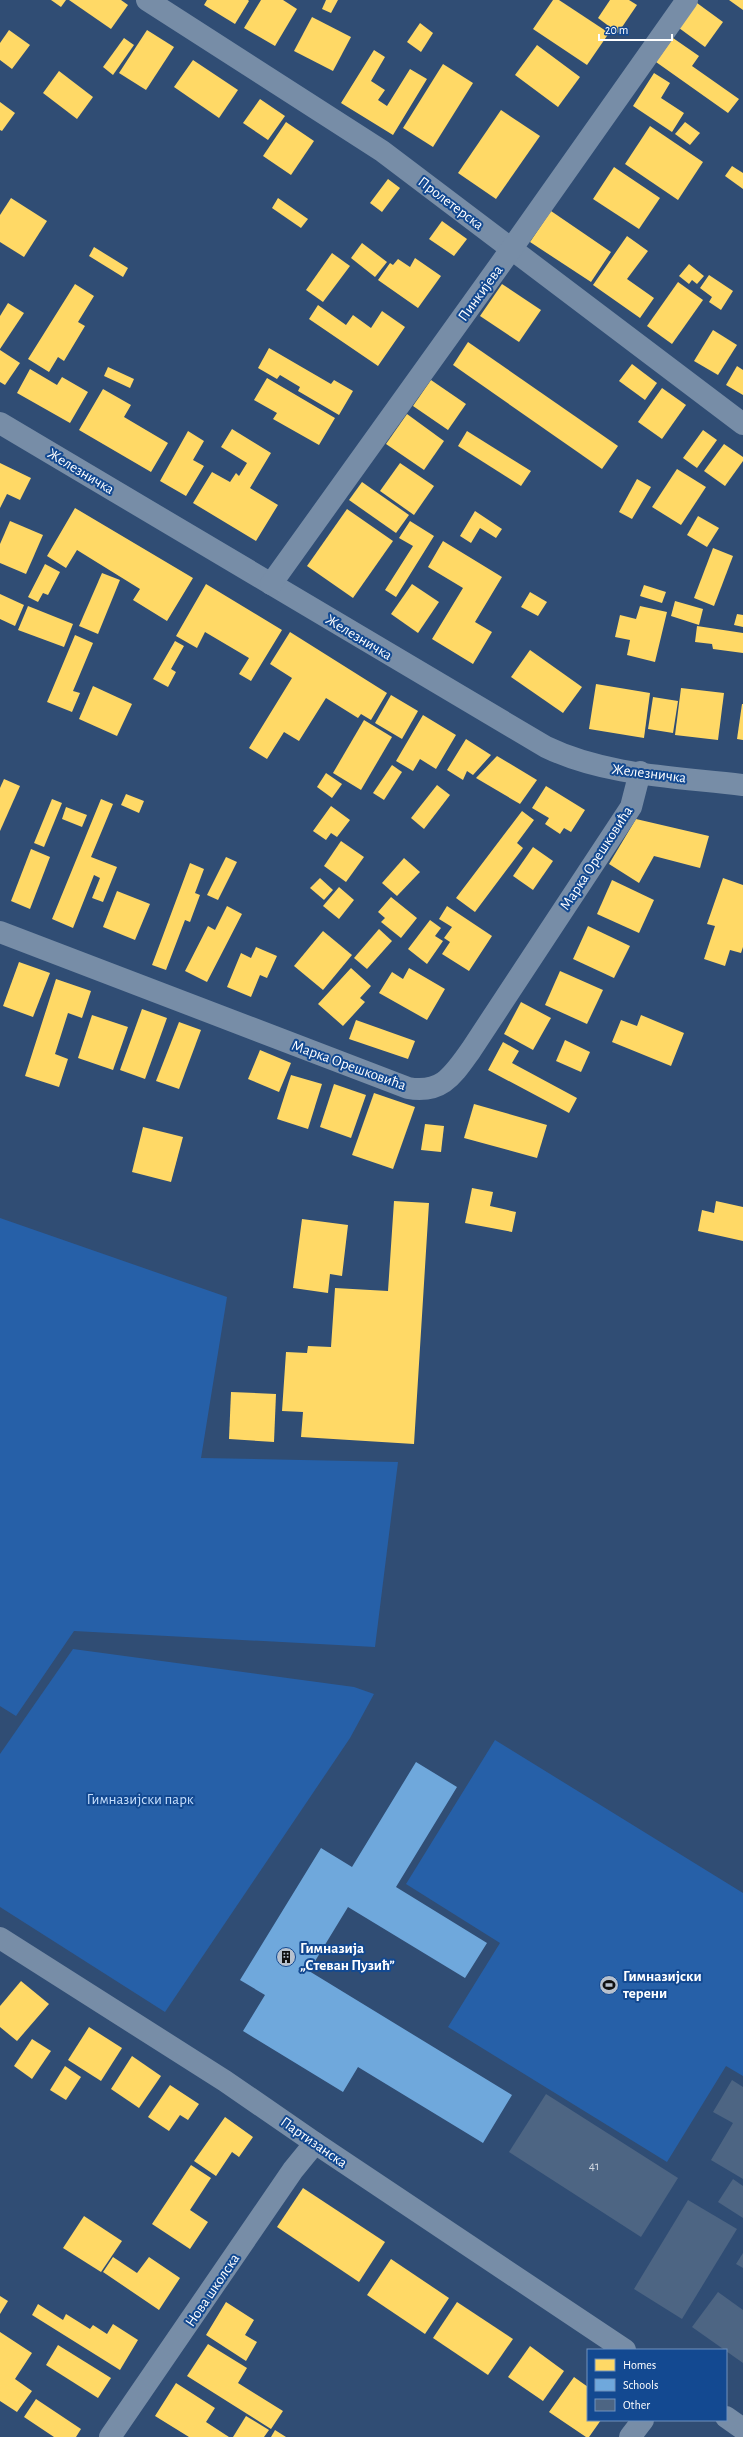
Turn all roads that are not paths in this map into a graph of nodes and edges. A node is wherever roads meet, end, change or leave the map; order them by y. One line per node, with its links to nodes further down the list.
1 (147, 0): 3 (street, Пролетерска)
2 (686, 0): 3 (street, Пинкијева)
3 (512, 248): 5 (street, Пролетерска); 6 (street, Пинкијева)
4 (0, 423): 6 (street, Железничка)
5 (743, 424)
6 (271, 584): 7 (street, Железничка)
7 (640, 772): 8 (street, Железничка); 9 (street, Марка Орешковића)
8 (743, 784)
9 (0, 932)
10 (0, 1938): 11 (street, Партизанска)
11 (315, 2143): 12 (street, Партизанска); 16 (street, Нова школска)
12 (624, 2349)
13 (727, 2419): 15 (street)
14 (642, 2421): 17 (street)
15 (743, 2429)
16 (110, 2437)
17 (630, 2437)

